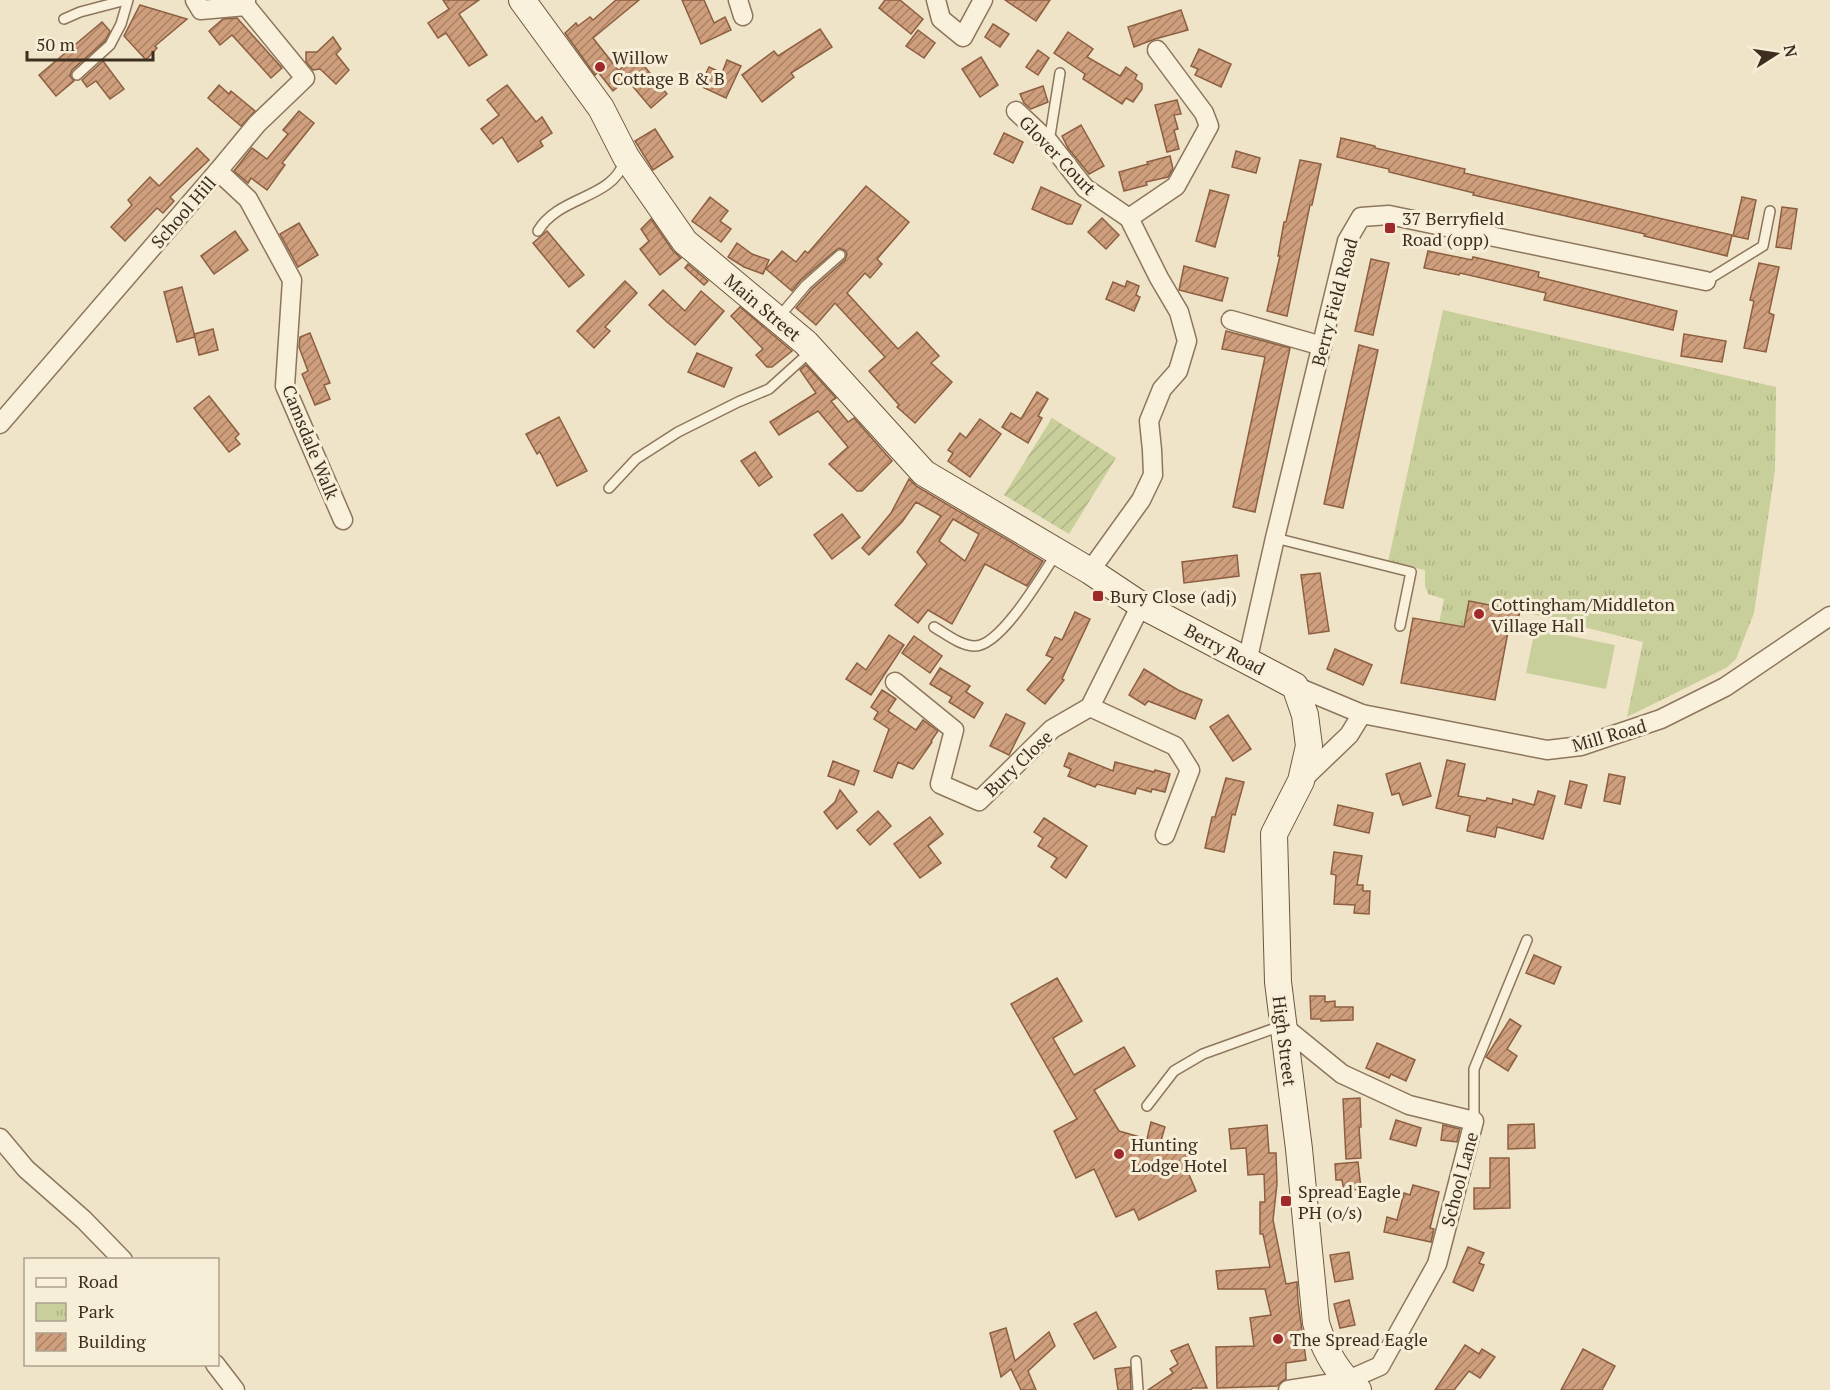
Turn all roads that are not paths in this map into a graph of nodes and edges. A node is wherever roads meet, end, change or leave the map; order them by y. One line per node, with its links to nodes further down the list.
1 (127, 0): 7 (lane); 10 (lane)
2 (195, 0): 6 (street)
3 (522, 0): 13 (main road, Main Street)
4 (936, 0): 5 (street)
5 (983, 0)
6 (246, 3): 14 (street, School Hill)
7 (64, 19)
8 (1157, 50): 16 (street)
9 (1060, 73): 12 (lane)
10 (77, 75)
11 (1016, 111): 12 (street, Glover Court)
12 (1049, 141): 16 (street, Glover Court)
13 (626, 157): 17 (lane); 20 (main road, Main Street)
14 (218, 171): 24 (street, School Hill); 26 (street, Camsdale Walk)
15 (1770, 211): 19 (lane)
16 (1129, 218): 29 (street, Glover Court)
17 (538, 231)
18 (840, 255): 20 (lane)
19 (1706, 281): 22 (street, Berry Field Road)
20 (778, 318): 23 (main road, Main Street)
21 (1231, 320): 22 (street)
22 (1322, 346): 27 (street, Berry Field Road)
23 (812, 350): 25 (lane); 28 (main road, Main Street)
24 (0, 424)
25 (609, 488)
26 (343, 520)
27 (1275, 538): 32 (lane); 34 (street, Berry Field Road)
28 (1060, 554): 29 (main road, Berry Road); 33 (lane)
29 (1090, 571): 30 (main road, Berry Road)
30 (1141, 605): 34 (main road, Berry Road); 37 (street)
31 (1830, 616): 38 (street, Mill Road)
32 (1400, 626)
33 (934, 627)
34 (1247, 662): 36 (main road, Berry Road)
35 (896, 682): 37 (street, Bury Close)
36 (1295, 686): 38 (street, Mill Road); 39 (main road, High Street)
37 (1090, 707): 40 (street)
38 (1362, 714): 39 (street)
39 (1301, 782): 42 (main road, High Street)
40 (1165, 835)
41 (1527, 940): 44 (lane)
42 (1283, 1026): 43 (lane); 44 (street, School Lane); 49 (main road, High Street)
43 (1148, 1106)
44 (1474, 1121): 49 (street, School Lane)
45 (0, 1138): 46 (street)
46 (121, 1258)
47 (1136, 1361): 51 (lane)
48 (215, 1366): 50 (street)
49 (1352, 1385): 52 (street, School Lane)
50 (235, 1390)
51 (1138, 1390)
52 (1288, 1390)

